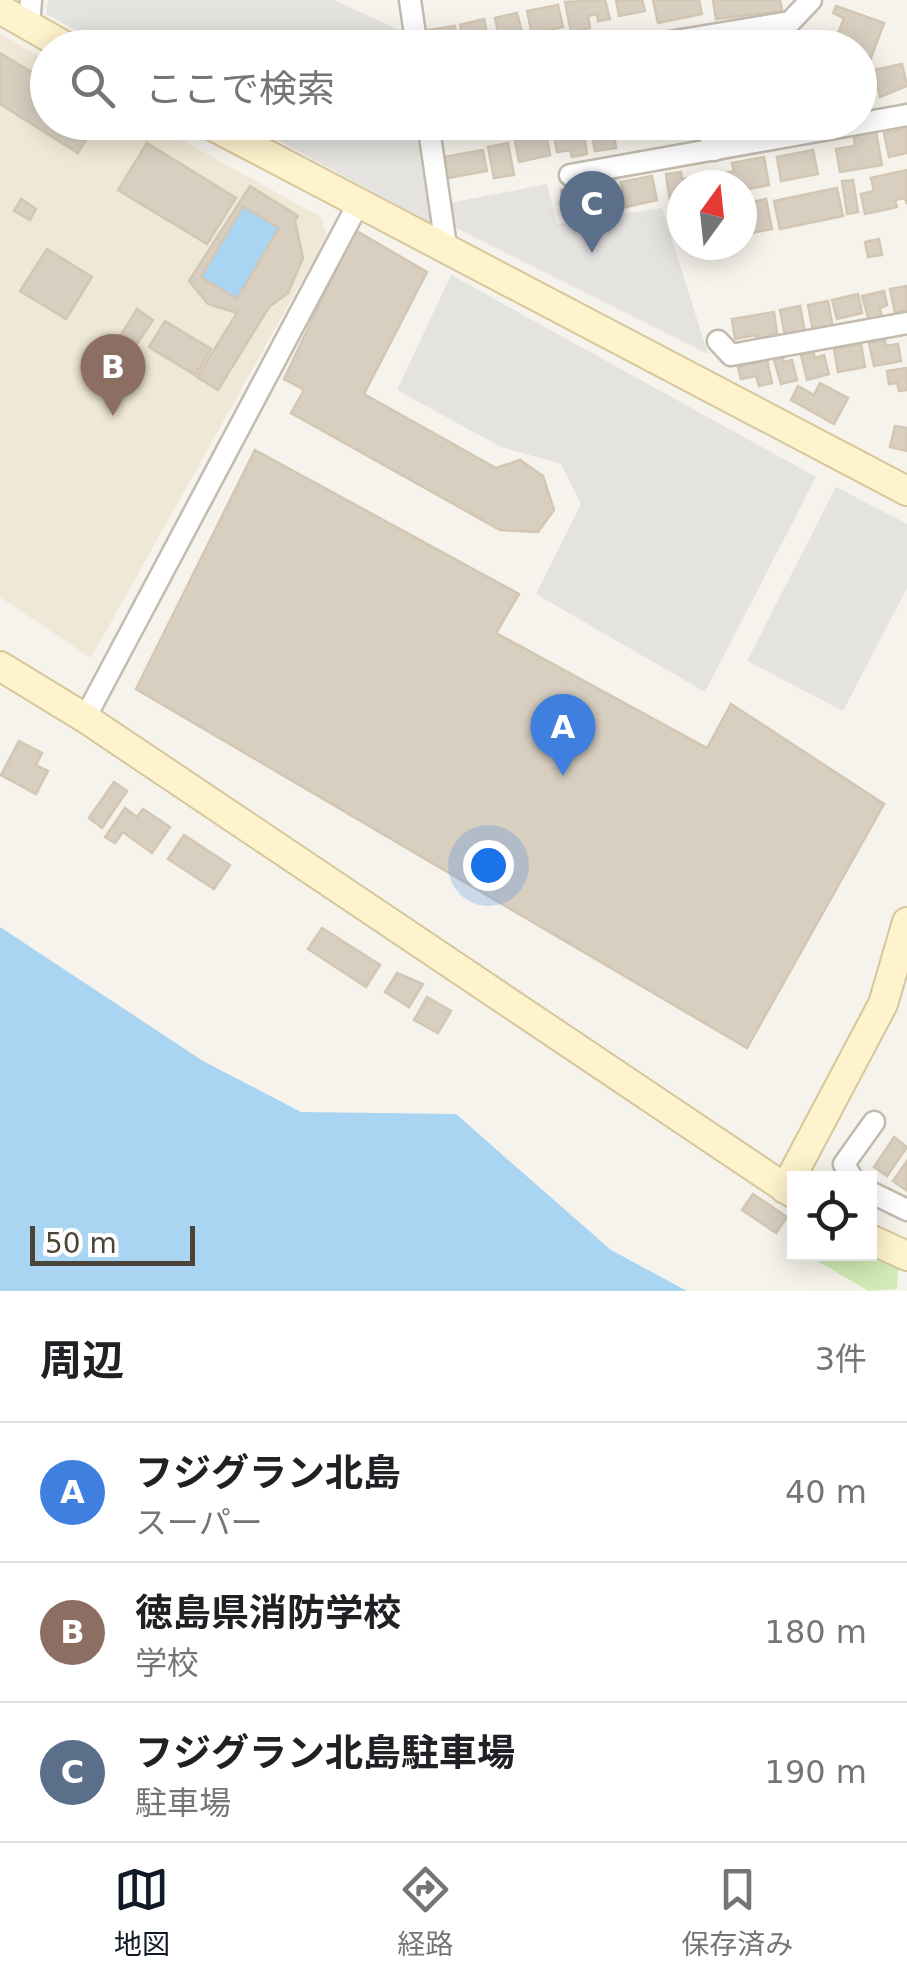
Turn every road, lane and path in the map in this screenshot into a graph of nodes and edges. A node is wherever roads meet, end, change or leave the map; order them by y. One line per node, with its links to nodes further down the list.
1 (410, 0): 6 (street)
2 (811, 0): 7 (street)
3 (0, 9): 4 (street)
4 (30, 13): 5 (street)
5 (48, 30)
6 (414, 30)
7 (749, 30)
8 (907, 115): 9 (street)
9 (877, 120)
10 (237, 140): 16 (street)
11 (430, 140): 17 (street)
12 (712, 140): 14 (street)
13 (769, 140): 14 (street)
14 (714, 150): 15 (street)
15 (570, 175)
16 (356, 206): 17 (street); 22 (street)
17 (446, 253): 20 (street)
18 (907, 323): 19 (street)
19 (718, 341)
20 (907, 491)
21 (0, 666): 22 (street)
22 (85, 718): 27 (street)
23 (907, 922): 25 (street)
24 (874, 1122): 26 (street)
25 (800, 1171)
26 (848, 1171)
27 (787, 1190)
28 (877, 1195): 29 (street)
29 (907, 1210)
30 (877, 1243): 31 (street)
31 (907, 1256)

